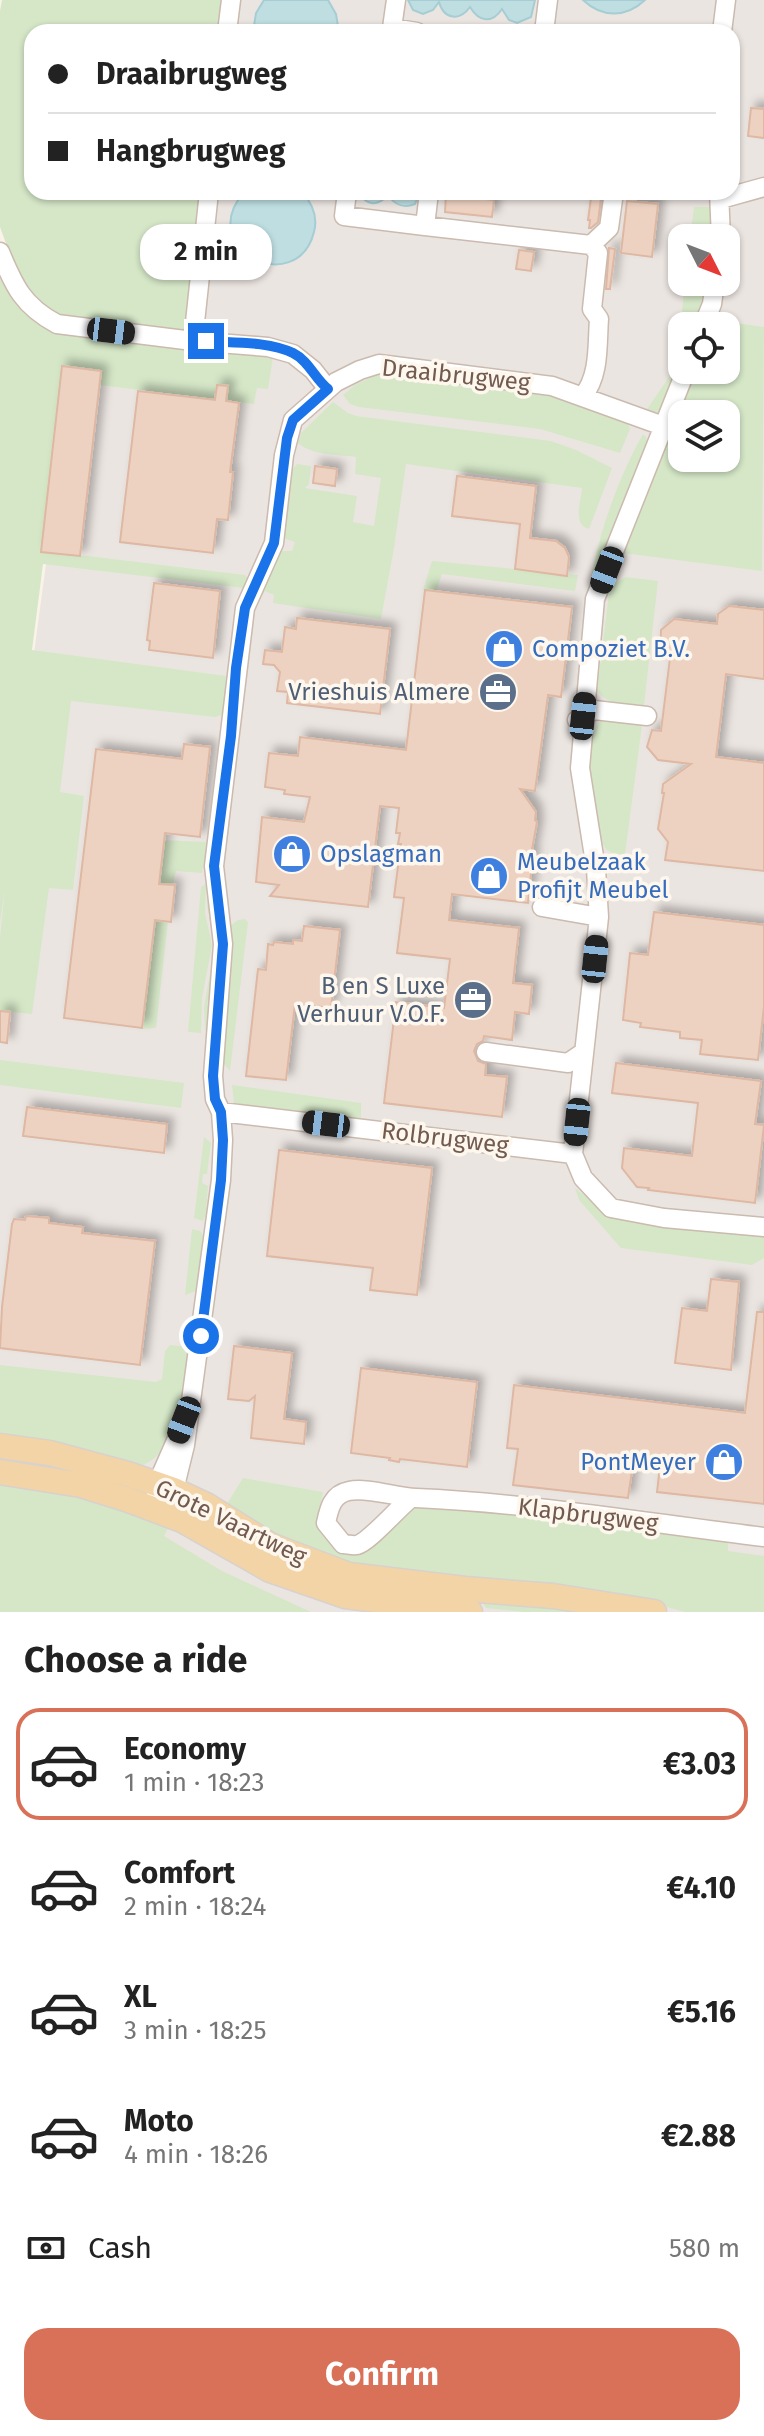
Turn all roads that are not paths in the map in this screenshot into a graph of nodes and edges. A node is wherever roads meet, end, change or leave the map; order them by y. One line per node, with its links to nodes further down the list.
1 (231, 0): 5 (street)
2 (396, 0): 6 (street)
3 (548, 0): 7 (street)
4 (726, 0): 8 (street)
5 (228, 24)
6 (390, 24)
7 (545, 24)
8 (723, 24)
9 (764, 187): 10 (street)
10 (740, 192)
11 (208, 200): 20 (street)
12 (346, 200): 17 (street)
13 (428, 200): 17 (street)
14 (613, 200): 18 (street)
15 (720, 200): 16 (street)
16 (721, 224)
17 (425, 226): 18 (street)
18 (591, 245): 23 (street)
19 (0, 252): 20 (street)
20 (193, 341): 22 (street)
21 (680, 384): 24 (street)
22 (328, 389): 23 (street, Draaibrugweg); 31 (street, Draaibrugweg)
23 (583, 396): 24 (street, Draaibrugweg)
24 (663, 426): 26 (street)
25 (647, 716): 26 (street)
26 (578, 720): 28 (street)
27 (542, 907): 28 (street)
28 (599, 917): 30 (street)
29 (486, 1052): 30 (street)
30 (584, 1052): 32 (street)
31 (221, 1112): 32 (street, Rolbrugweg); 36 (street, Draaibrugweg)
32 (573, 1154): 33 (street)
33 (764, 1227)
34 (0, 1446): 36 (main road, Grote Vaartweg)
35 (0, 1472): 38 (main road, Grote Vaartweg)
36 (166, 1487): 38 (street); 40 (main road, Grote Vaartweg)
37 (411, 1498): 39 (street, Klapbrugweg)
38 (155, 1510): 40 (main road, Grote Vaartweg)
39 (764, 1537)
40 (463, 1607): 41 (main road, Grote Vaartweg)
41 (654, 1612)

